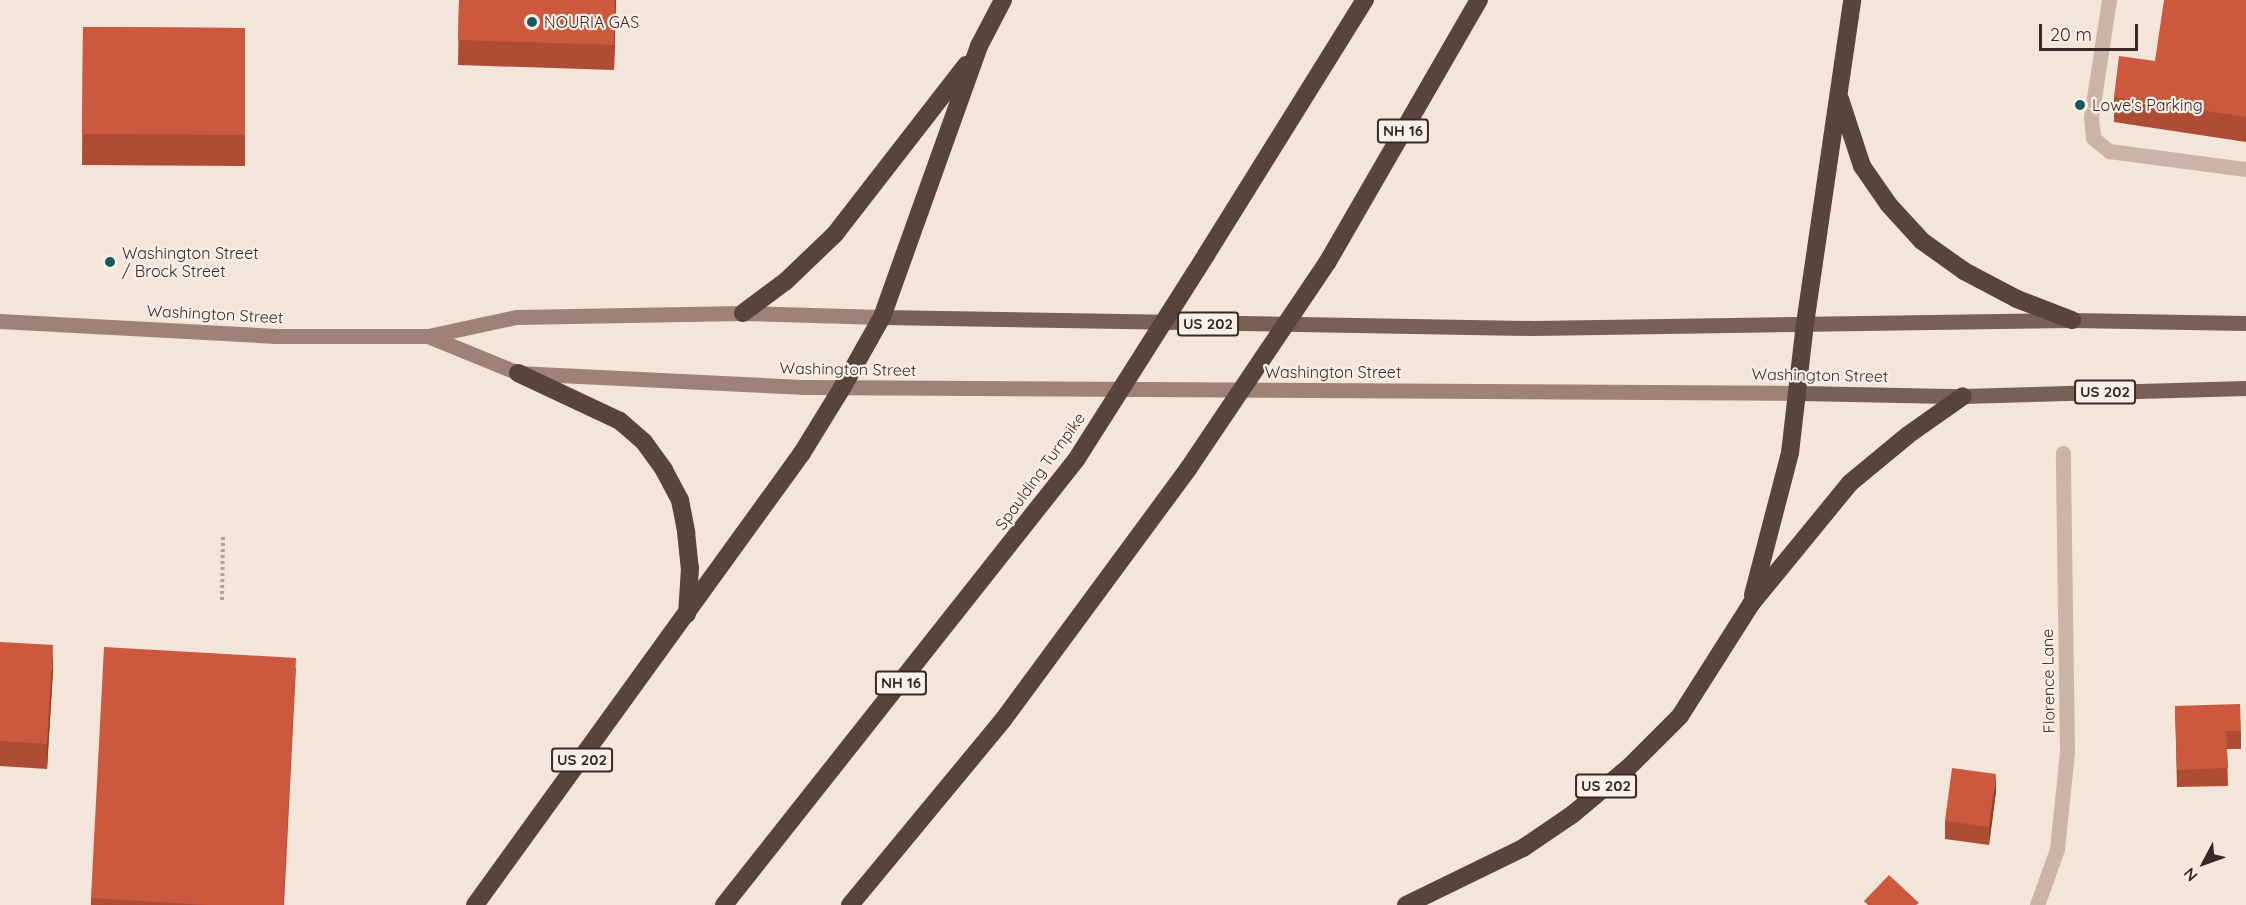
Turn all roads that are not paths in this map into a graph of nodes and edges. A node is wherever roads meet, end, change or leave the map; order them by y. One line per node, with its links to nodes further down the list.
1 (1003, 0): 6 (highway)
2 (1365, 0): 25 (highway, Spaulding Turnpike / NH 16, bridge)
3 (1479, 0): 26 (highway, NH 16, bridge)
4 (1852, 0): 7 (highway)
5 (2109, 0): 8 (street)
6 (979, 46): 9 (highway); 10 (highway)
7 (1838, 95): 11 (highway); 14 (highway)
8 (2246, 169)
9 (742, 313): 10 (main road, Washington Street); 15 (main road, Washington Street)
10 (882, 317): 14 (main road, Washington Street / US 202); 17 (highway, US 202)
11 (2072, 320): 13 (main road, Washington Street / US 202); 14 (main road, Washington Street / US 202)
12 (0, 321): 15 (main road, Washington Street)
13 (2246, 323)
14 (1805, 324): 19 (highway)
15 (428, 336): 16 (main road, Washington Street)
16 (518, 373): 17 (main road, Washington Street); 23 (highway)
17 (842, 388): 19 (main road, Washington Street); 23 (highway, US 202)
18 (2246, 388): 20 (main road, Washington Street / US 202)
19 (1800, 393): 20 (main road, Washington Street); 22 (highway)
20 (1963, 396): 22 (highway, US 202)
21 (2063, 453): 28 (street, Florence Lane)
22 (1751, 604): 27 (highway, US 202)
23 (687, 614): 24 (highway, US 202)
24 (475, 905)
25 (724, 905)
26 (850, 905)
27 (1406, 905)
28 (2037, 905)

